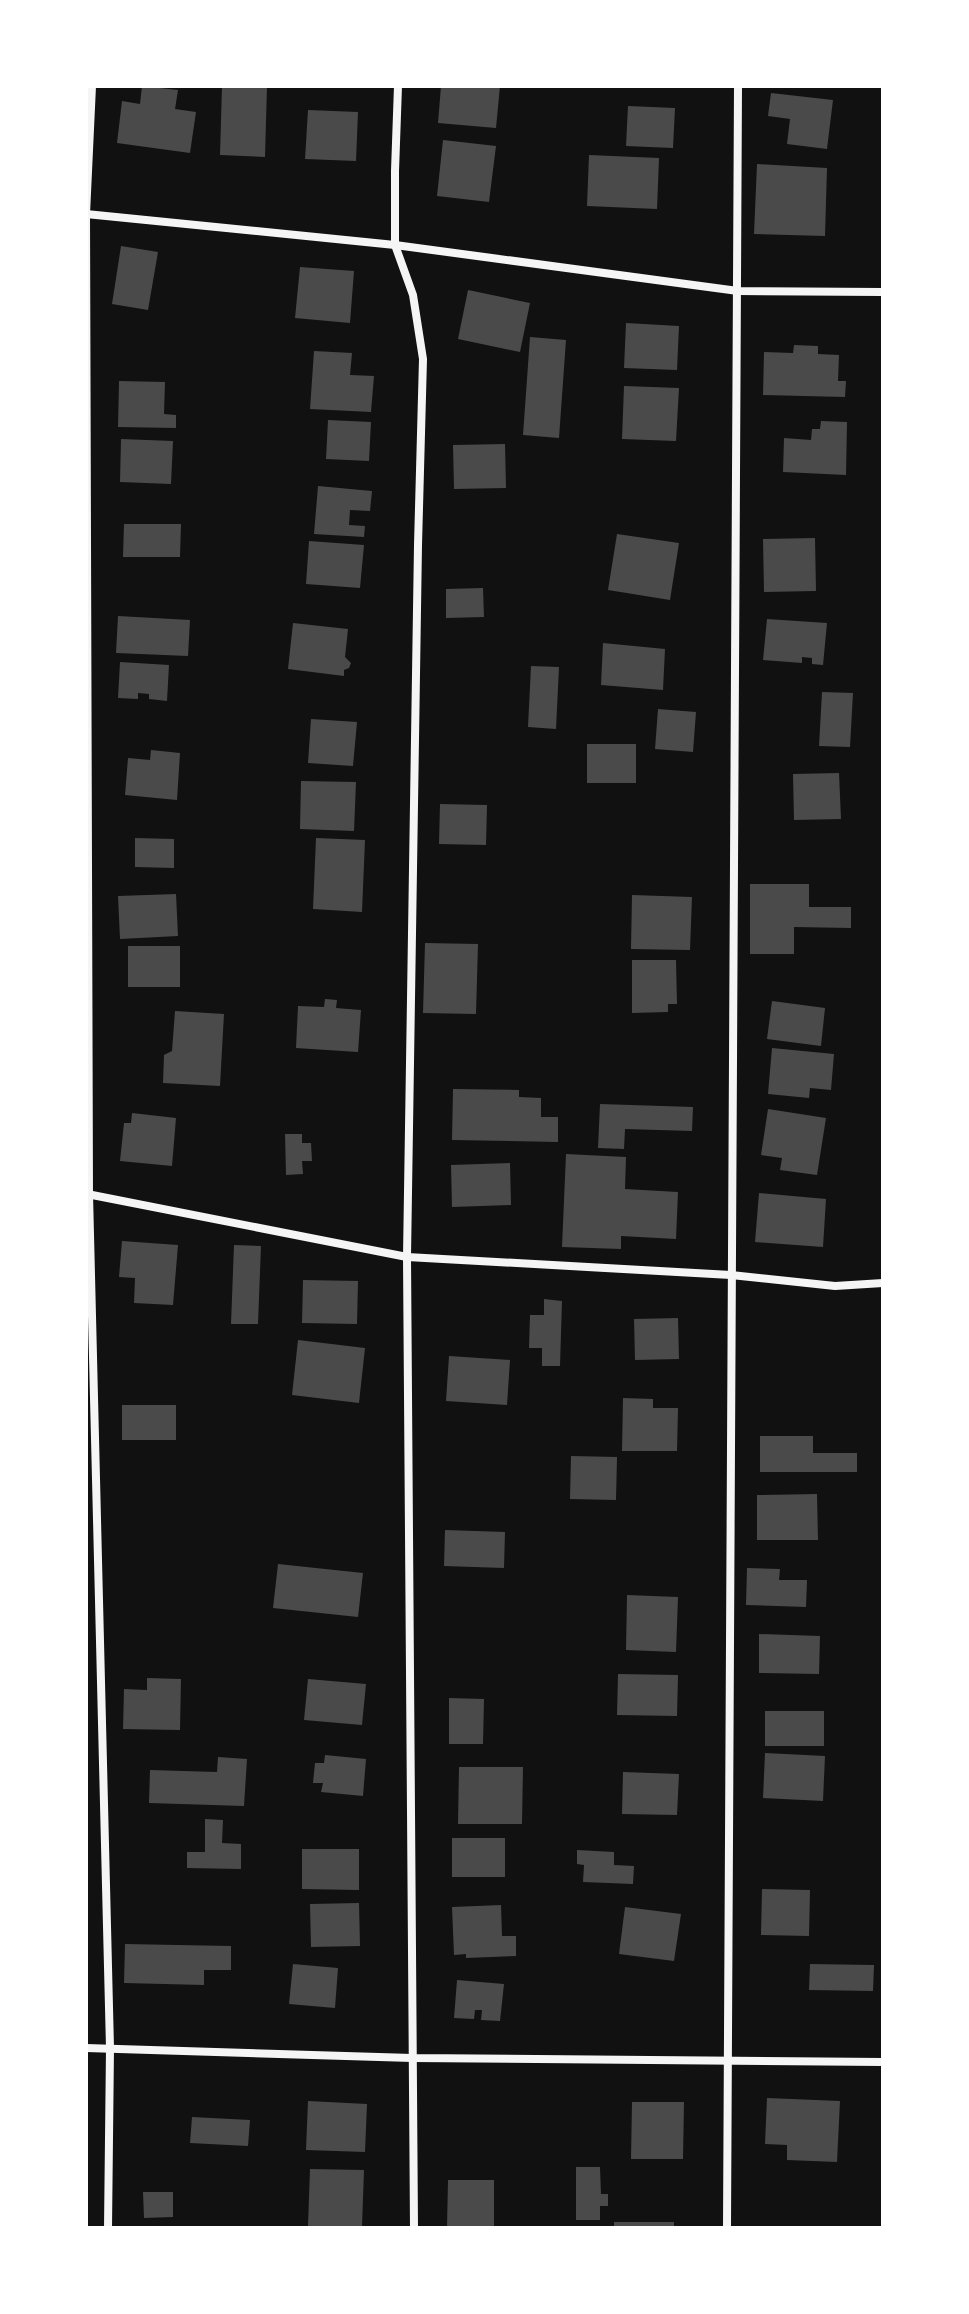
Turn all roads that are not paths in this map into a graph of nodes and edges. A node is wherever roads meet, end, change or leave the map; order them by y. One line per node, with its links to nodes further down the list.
1 (92, 86): 4 (street)
2 (398, 86): 5 (street)
3 (738, 86): 6 (street)
4 (86, 214): 5 (street); 8 (street)
5 (395, 245): 6 (street); 9 (street)
6 (738, 291): 7 (street); 10 (street)
7 (883, 292)
8 (88, 1194): 9 (street); 13 (street)
9 (407, 1257): 10 (street); 14 (street)
10 (731, 1275): 11 (street); 15 (street)
11 (883, 1283)
12 (86, 2048): 13 (street)
13 (110, 2048): 14 (street); 17 (street)
14 (412, 2058): 15 (street); 18 (street)
15 (726, 2060): 16 (street); 19 (street)
16 (883, 2062)
17 (108, 2228)
18 (414, 2228)
19 (727, 2228)

